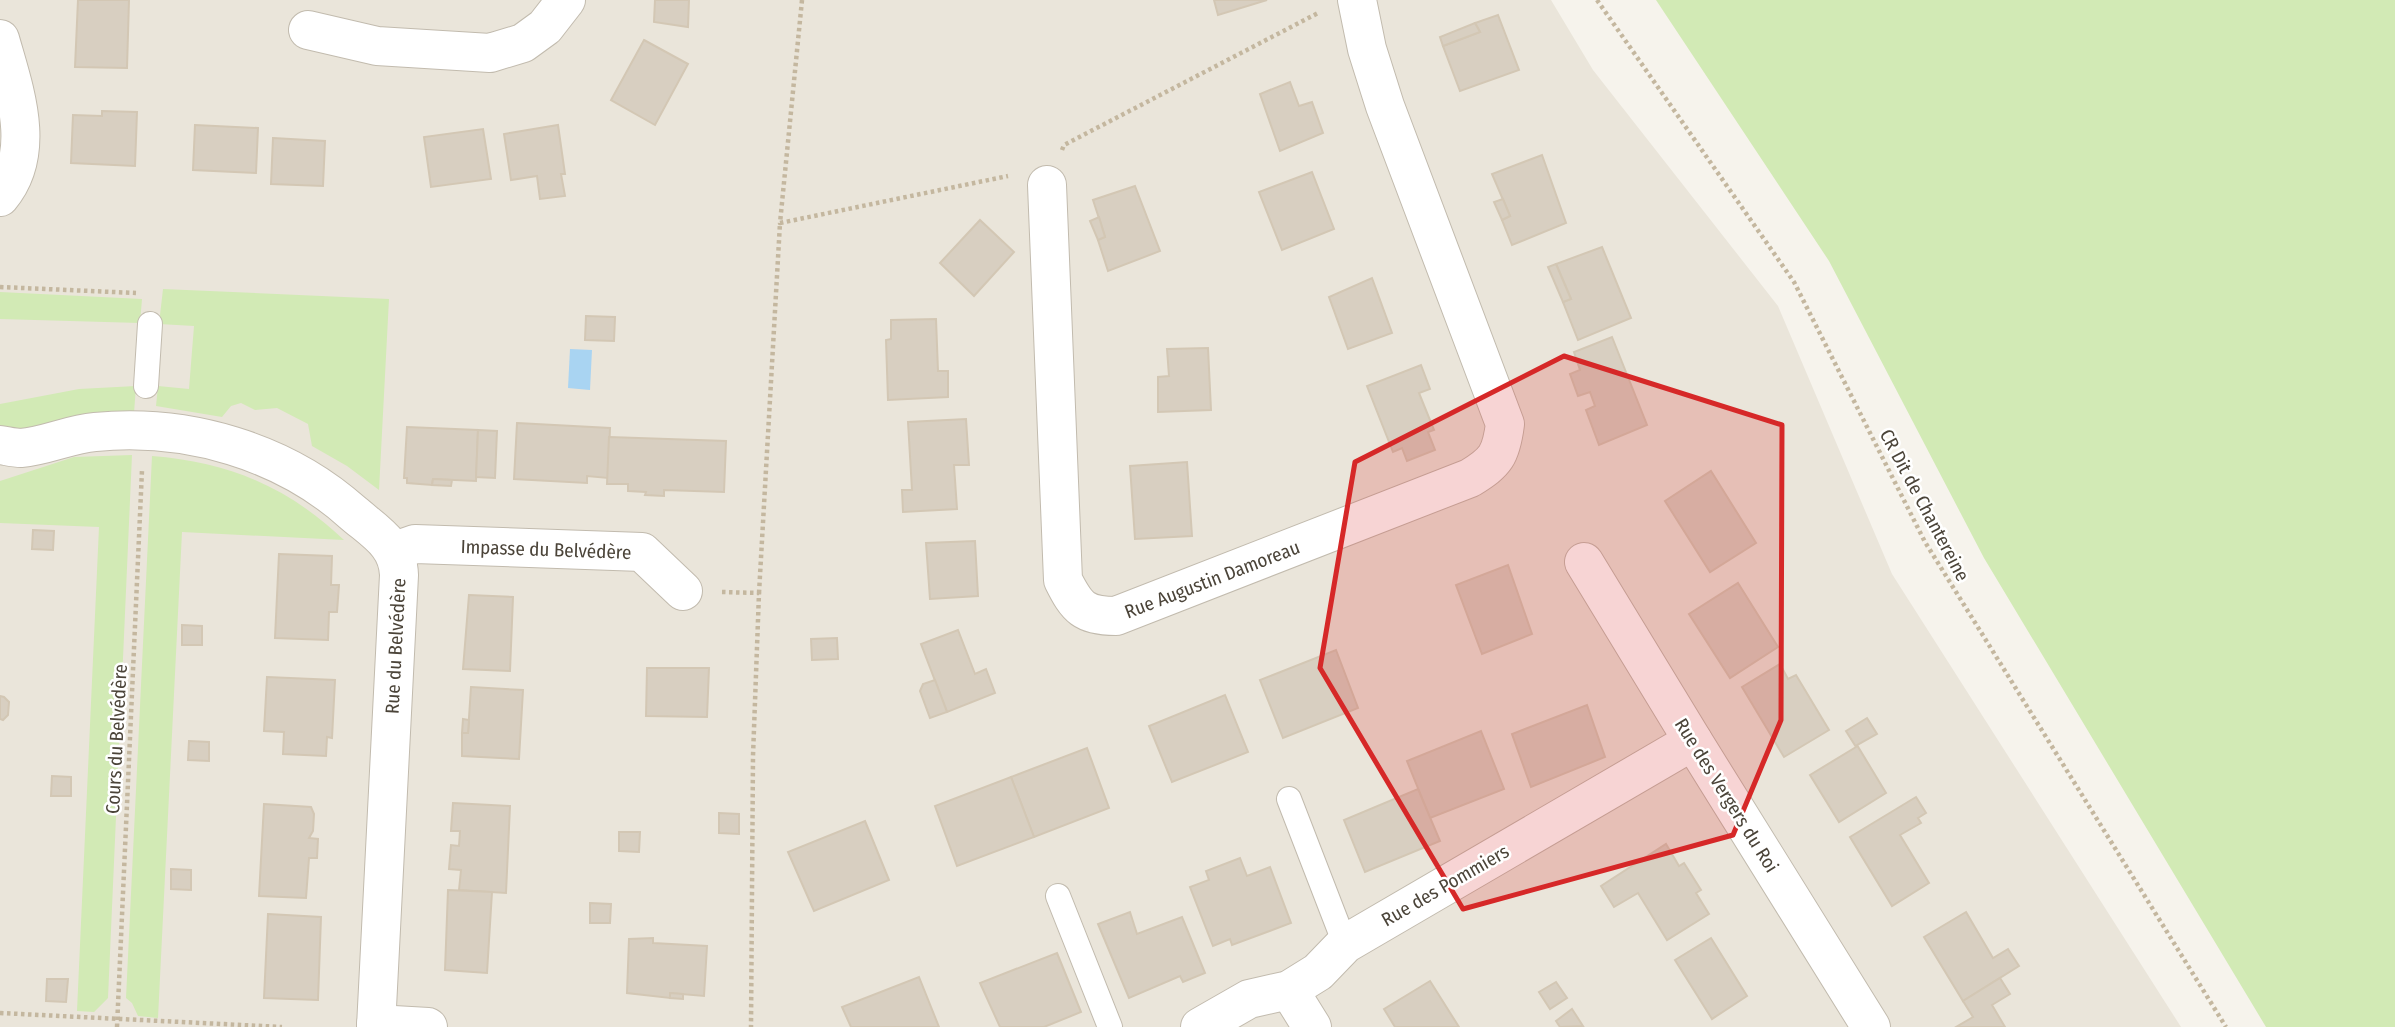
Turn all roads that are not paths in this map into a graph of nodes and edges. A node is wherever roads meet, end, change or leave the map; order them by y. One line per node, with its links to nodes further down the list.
1 (566, 0): 3 (street)
2 (1341, 4): 5 (street, Rue Augustin Damoreau)
3 (308, 30)
4 (0, 39): 6 (street)
5 (1030, 180)
6 (0, 197)
7 (150, 324): 8 (lane)
8 (146, 386)
9 (7, 451): 10 (street, Rue du Belvédère)
10 (395, 551): 12 (street, Impasse du Belvédère); 18 (street, Rue du Belvédère)
11 (1584, 562): 13 (street, Rue des Vergers du Roi)
12 (683, 591)
13 (1692, 741): 16 (street, Rue des Pommiers); 23 (street, Rue des Vergers du Roi)
14 (1289, 799): 16 (lane)
15 (1058, 896): 20 (lane)
16 (1345, 944): 17 (street, Rue des Pommiers)
17 (1289, 990): 21 (street, Rue des Pommiers); 22 (street)
18 (376, 1026): 19 (street)
19 (428, 1027)
20 (1110, 1027)
21 (1200, 1027)
22 (1311, 1027)
23 (1871, 1027)

